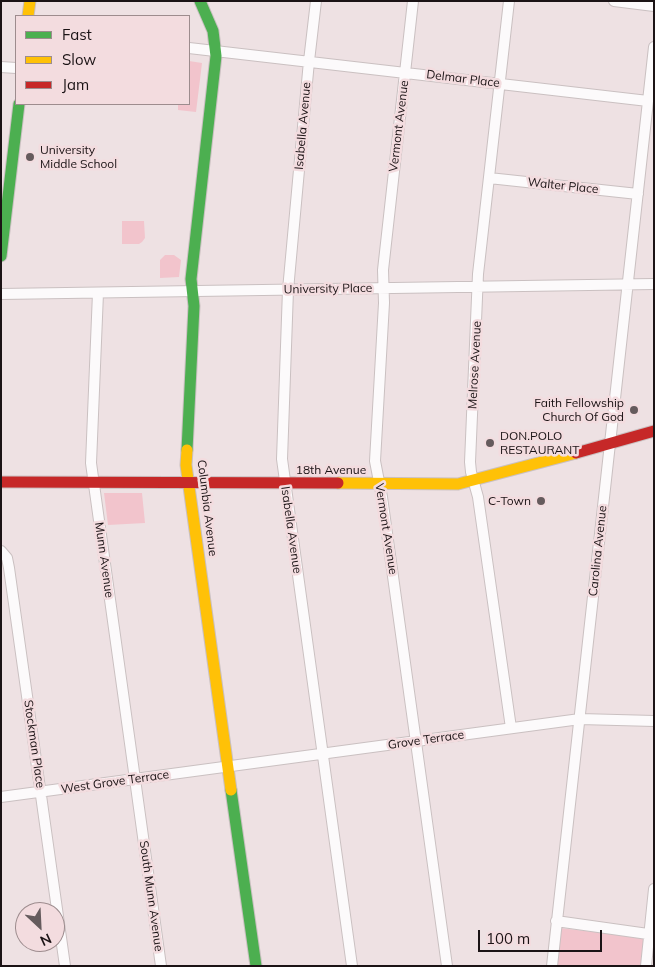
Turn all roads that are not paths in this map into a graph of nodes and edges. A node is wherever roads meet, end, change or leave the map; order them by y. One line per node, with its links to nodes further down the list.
1 (30, 1): 8 (street)
2 (200, 1): 11 (street, Columbia Avenue)
3 (316, 1): 12 (street, Isabella Avenue)
4 (414, 1): 15 (street, Vermont Avenue)
5 (509, 1): 16 (street, Melrose Avenue)
6 (614, 1): 7 (street)
7 (654, 6)
8 (28, 15)
9 (654, 47): 17 (street, Carolina Avenue)
10 (190, 48): 11 (street, Delmar Place)
11 (216, 51): 12 (street, Delmar Place); 30 (street, Columbia Avenue)
12 (309, 61): 15 (street, Delmar Place); 29 (street, Isabella Avenue)
13 (1, 67): 14 (street)
14 (15, 68)
15 (405, 73): 16 (street, Delmar Place); 28 (street, Vermont Avenue)
16 (500, 84): 17 (street, Delmar Place); 22 (street, Melrose Avenue)
17 (648, 101): 20 (street, Carolina Avenue)
18 (18, 105): 21 (street)
19 (654, 129): 20 (street)
20 (644, 135): 23 (street, Carolina Avenue)
21 (7, 161): 24 (street)
22 (489, 178): 23 (street, Walter Place); 27 (street, Melrose Avenue)
23 (638, 194): 25 (street, Carolina Avenue)
24 (1, 256)
25 (628, 284): 26 (street, University Place); 27 (street, University Place); 34 (street, Carolina Avenue)
26 (654, 284)
27 (478, 287): 28 (street, University Place); 35 (street, Melrose Avenue)
28 (383, 288): 29 (street, University Place); 40 (street, Vermont Avenue)
29 (288, 290): 30 (street, University Place); 39 (street, Isabella Avenue)
30 (192, 291): 31 (street, University Place); 38 (street, Columbia Avenue)
31 (98, 293): 32 (street, University Place); 37 (street, Munn Avenue)
32 (1, 294)
33 (654, 430): 34 (street, 18th Avenue)
34 (610, 442): 35 (street, 18th Avenue); 42 (street, Carolina Avenue)
35 (474, 481): 40 (street, 18th Avenue); 44 (street, Melrose Avenue)
36 (1, 482): 37 (street, 18th Avenue)
37 (93, 482): 38 (street, 18th Avenue); 49 (street, Munn Avenue)
38 (189, 483): 39 (street, 18th Avenue); 47 (street, Columbia Avenue)
39 (285, 483): 40 (street, 18th Avenue); 46 (street, Isabella Avenue)
40 (379, 484): 45 (street, Vermont Avenue)
41 (1, 551): 50 (street, Stockman Place)
42 (580, 718): 43 (street, Grove Terrace); 44 (street, Grove Terrace); 54 (street, Carolina Avenue)
43 (654, 721)
44 (511, 728): 45 (street, Grove Terrace)
45 (415, 741): 46 (street, Grove Terrace); 60 (street, Vermont Avenue)
46 (322, 754): 47 (street, Grove Terrace); 59 (street, Isabella Avenue)
47 (228, 767): 48 (street, Grove Terrace); 58 (street, Columbia Avenue)
48 (199, 771): 49 (street, West Grove Terrace)
49 (135, 780): 50 (street, West Grove Terrace); 52 (street, Munn Avenue)
50 (40, 792): 51 (street, West Grove Terrace); 56 (street, Stockman Place)
51 (1, 798)
52 (142, 826): 57 (street, South Munn Avenue)
53 (654, 889): 55 (street)
54 (556, 921): 55 (street); 61 (street, Carolina Avenue)
55 (648, 934): 62 (street)
56 (65, 966)
57 (161, 966)
58 (256, 966)
59 (352, 966)
60 (447, 966)
61 (552, 966)
62 (646, 966)

